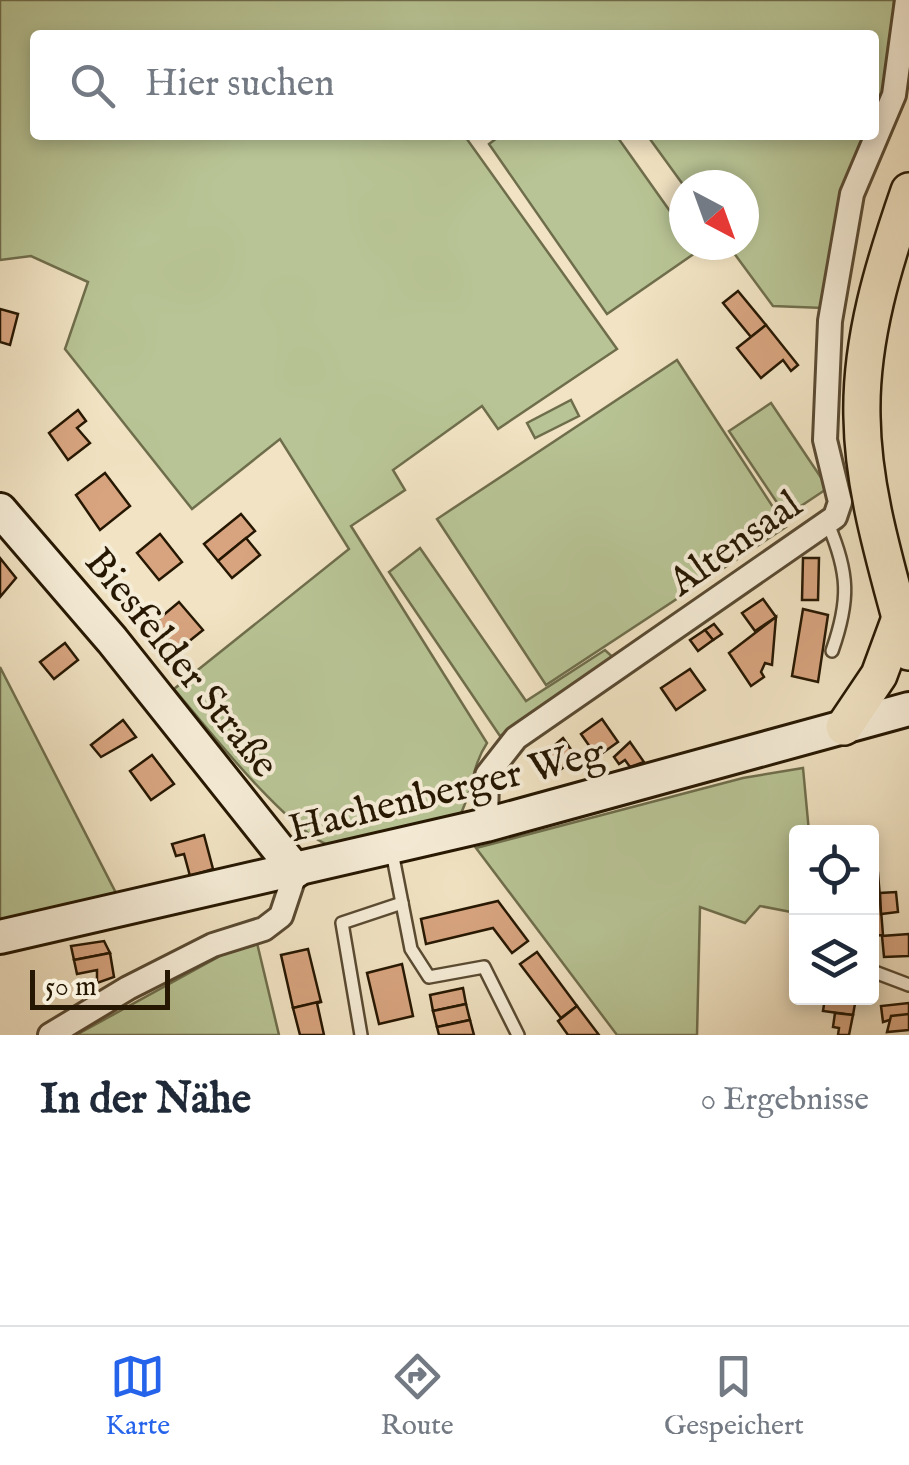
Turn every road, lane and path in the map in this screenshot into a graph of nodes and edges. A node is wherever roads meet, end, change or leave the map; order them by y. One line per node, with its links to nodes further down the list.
1 (906, 0): 2 (street, Altensaal)
2 (879, 131)
3 (875, 140): 6 (street, Altensaal)
4 (909, 191): 7 (main road)
5 (0, 510): 14 (street, Biesfelder Straße)
6 (828, 524): 8 (lane); 12 (street, Altensaal)
7 (900, 617): 9 (main road); 11 (main road)
8 (832, 652)
9 (909, 652)
10 (909, 709): 11 (street, Hachenberger Weg)
11 (844, 727): 12 (street, Hachenberger Weg)
12 (486, 825): 13 (street, Hachenberger Weg)
13 (392, 848): 14 (street, Hachenberger Weg); 15 (lane)
14 (296, 871): 16 (street, Hachenberger Weg); 19 (street)
15 (402, 903): 20 (lane); 21 (lane)
16 (0, 937)
17 (879, 974): 18 (lane)
18 (909, 985)
19 (50, 1035)
20 (361, 1035)
21 (518, 1035)

